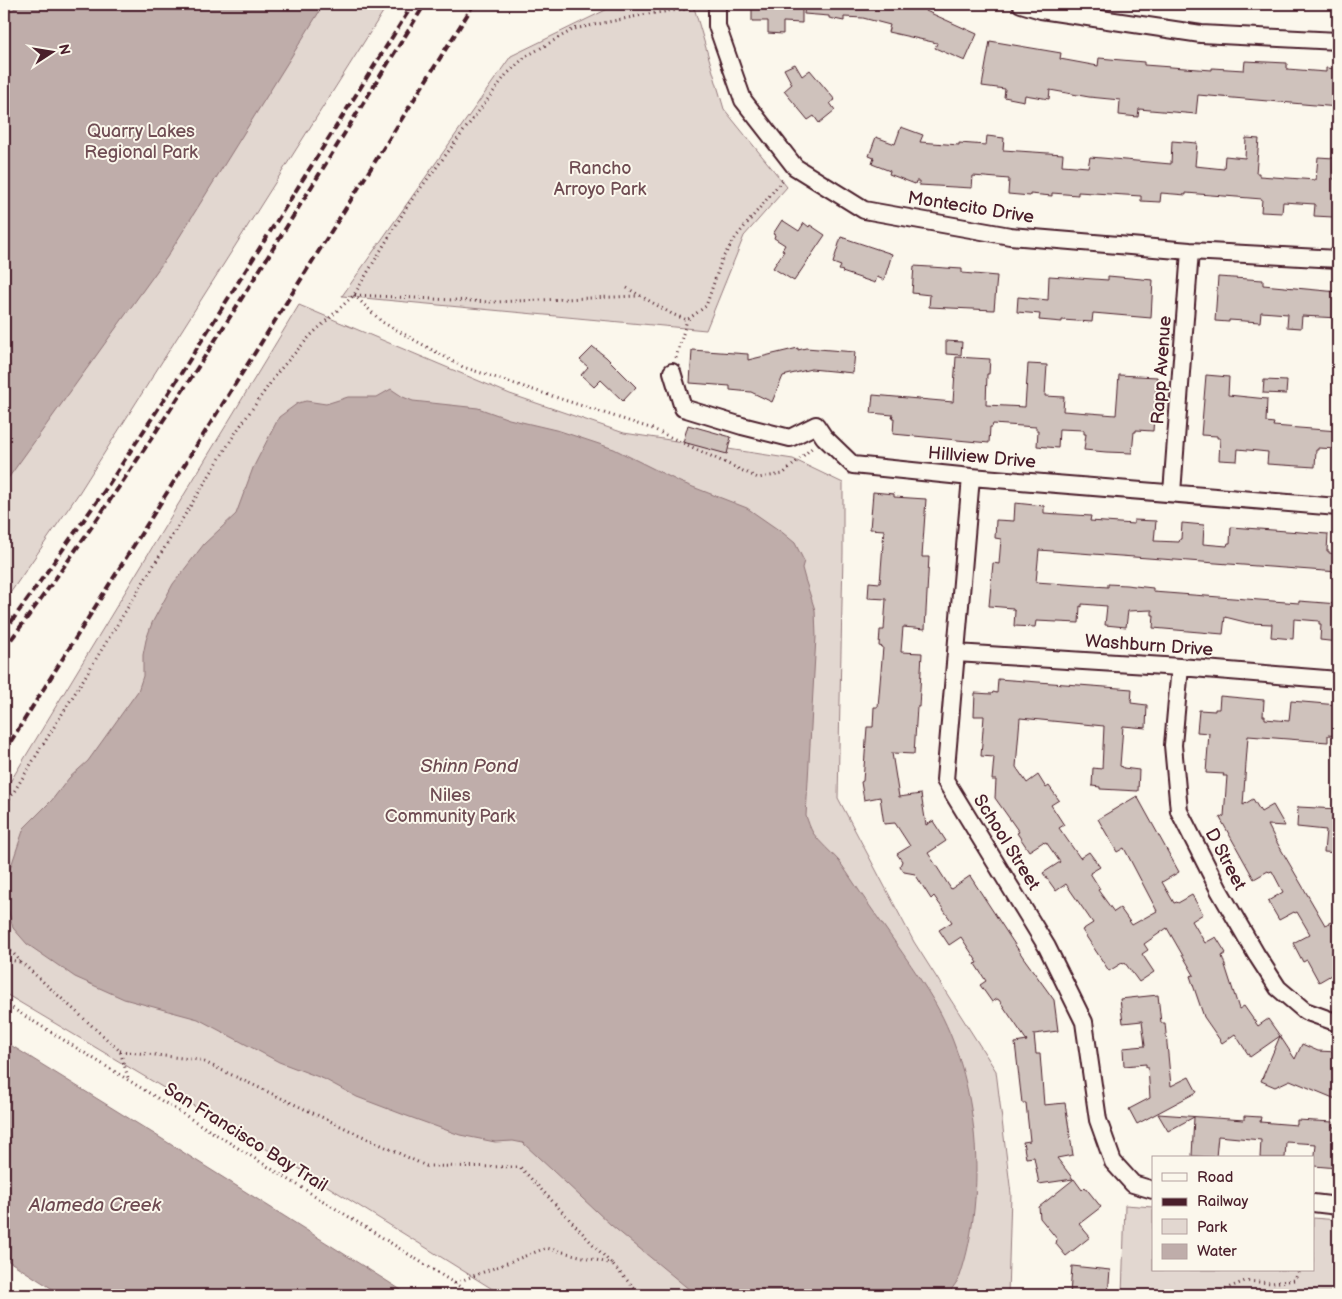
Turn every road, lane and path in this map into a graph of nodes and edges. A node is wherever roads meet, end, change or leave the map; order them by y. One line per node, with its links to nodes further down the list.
1 (1021, 4): 3 (street)
2 (717, 5): 4 (street, Montecito Drive); 8 (path)
3 (1338, 41)
4 (795, 167): 5 (street, Montecito Drive); 10 (path)
5 (1190, 251): 6 (street, Montecito Drive); 14 (street, Rapp Avenue)
6 (1338, 259)
7 (627, 288): 9 (path)
8 (354, 295): 9 (path); 12 (path); 19 (path)
9 (638, 296): 10 (path)
10 (687, 320): 11 (path)
11 (672, 372): 12 (street, Hillview Drive)
12 (824, 437): 13 (street, Hillview Drive)
13 (971, 477): 14 (street, Hillview Drive); 16 (street, School Street)
14 (1172, 493): 15 (street, Hillview Drive)
15 (1338, 506)
16 (956, 653): 17 (street, Washburn Drive); 27 (street, School Street)
17 (1180, 667): 18 (street, Washburn Drive); 24 (street, D Street)
18 (1338, 680)
19 (4, 808)
20 (4, 944): 22 (path)
21 (4, 959): 22 (path)
22 (20, 962): 25 (path)
23 (4, 1003): 26 (path, San Francisco Bay Trail)
24 (1338, 1023)
25 (120, 1051): 26 (path); 30 (path)
26 (129, 1081): 32 (path, San Francisco Bay Trail)
27 (1152, 1190)
28 (1314, 1204): 29 (street)
29 (1338, 1206)
30 (613, 1264): 32 (path); 34 (path)
31 (1298, 1272): 35 (path)
32 (454, 1284): 33 (path, San Francisco Bay Trail)
33 (473, 1295)
34 (641, 1295)
35 (1211, 1295)

